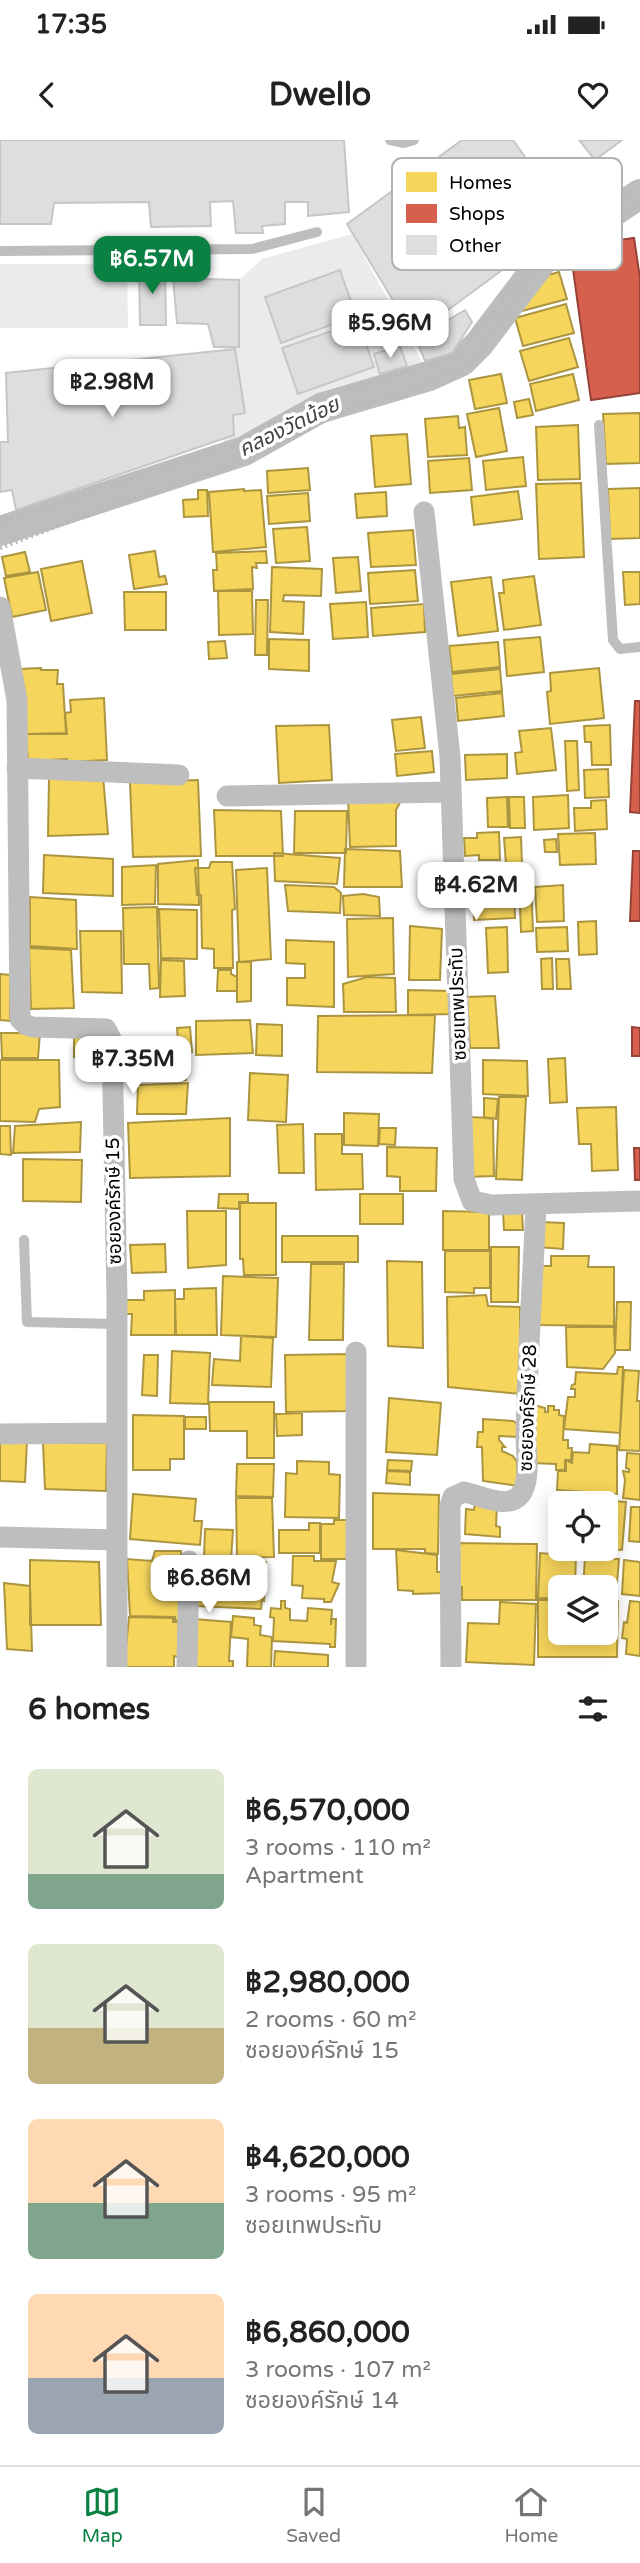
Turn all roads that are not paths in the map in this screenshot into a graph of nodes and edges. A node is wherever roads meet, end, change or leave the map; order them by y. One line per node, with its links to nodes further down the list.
1 (390, 140): 2 (lane)
2 (414, 140)
3 (317, 232): 4 (lane)
4 (0, 251)
5 (599, 425): 8 (lane)
6 (424, 513): 12 (street, ซอยเทพประทับ)
7 (0, 607): 9 (street, ซอยองค์รักษ์ 15)
8 (640, 647)
9 (17, 768): 10 (street); 11 (street, ซอยองค์รักษ์ 15)
10 (179, 775)
11 (9, 790): 17 (street, ซอยองค์รักษ์ 15)
12 (451, 792): 13 (street); 15 (street, ซอยเทพประทับ)
13 (226, 796)
14 (640, 1201): 15 (street, ซอยเทพประทับ)
15 (536, 1204): 27 (street, ซอยองค์รักษ์ 28)
16 (24, 1240): 17 (lane)
17 (117, 1324): 19 (street, ซอยองค์รักษ์ 15)
18 (356, 1352): 26 (street)
19 (117, 1433): 20 (street); 22 (street, ซอยองค์รักษ์ 15)
20 (0, 1434)
21 (0, 1537): 22 (street)
22 (117, 1540): 24 (street, ซอยองค์รักษ์ 15)
23 (190, 1561): 25 (street)
24 (117, 1667)
25 (187, 1667)
26 (356, 1667)
27 (451, 1667)

